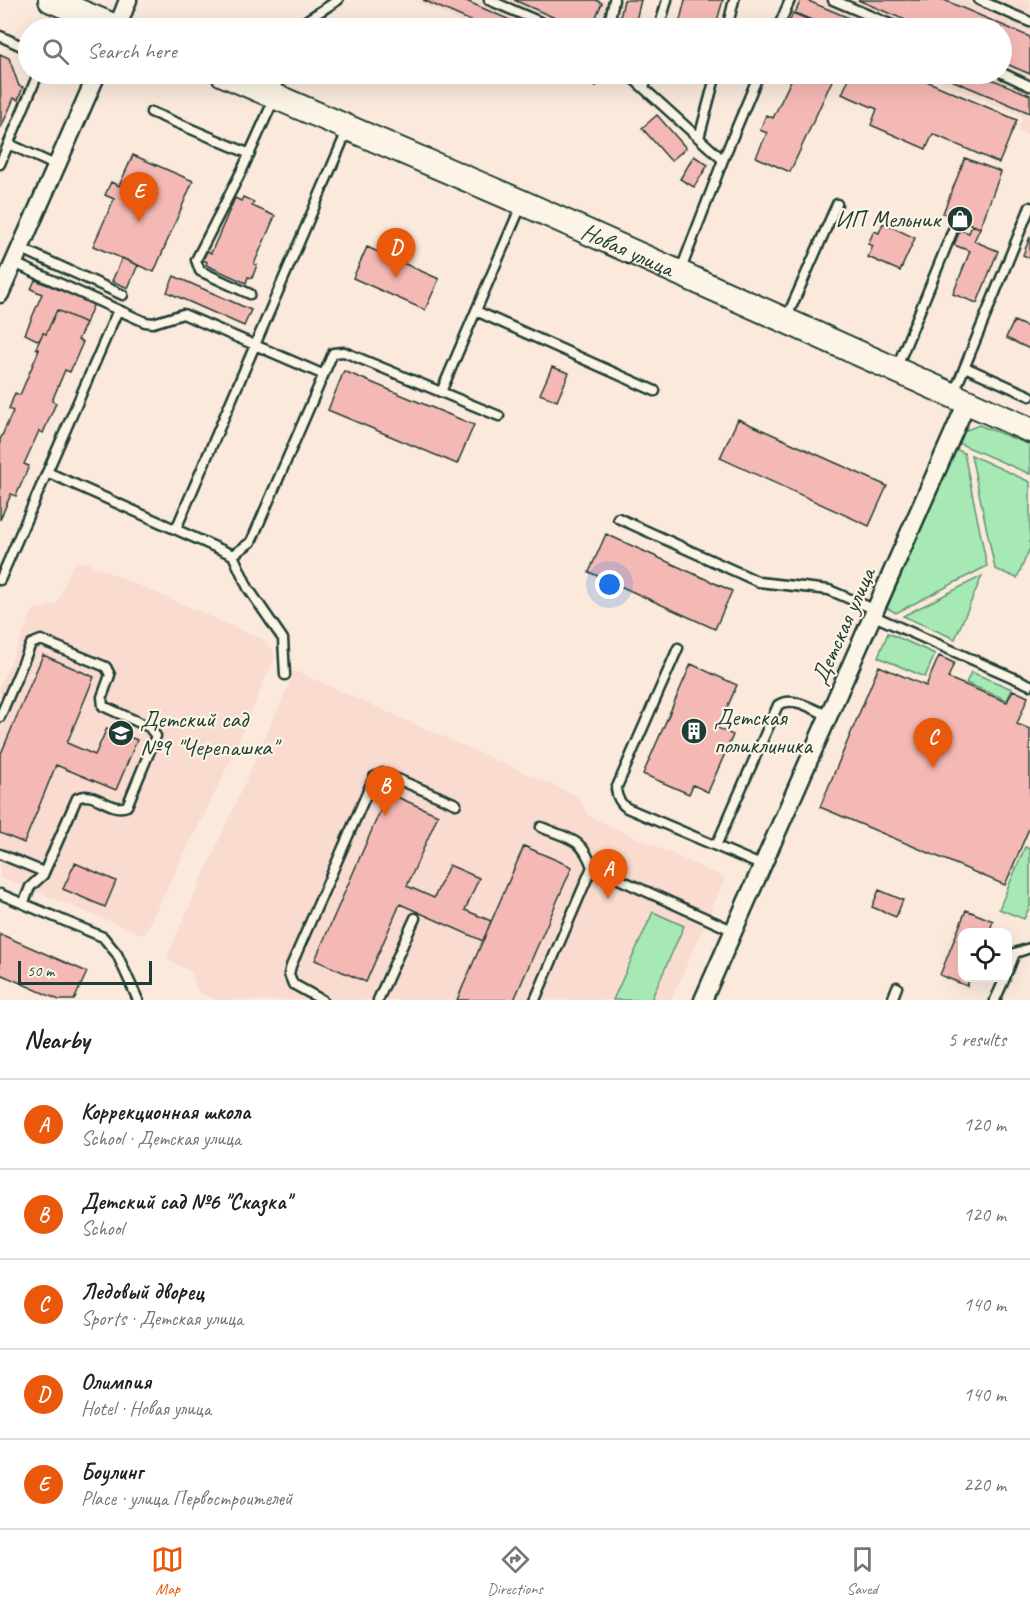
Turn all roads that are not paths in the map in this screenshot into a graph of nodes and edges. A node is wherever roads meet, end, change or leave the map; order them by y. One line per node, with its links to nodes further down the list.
1 (51, 0): 11 (street)
2 (128, 0): 12 (street)
3 (338, 0): 13 (lane)
4 (489, 0): 14 (lane)
5 (614, 0): 15 (lane)
6 (667, 0): 16 (lane)
7 (735, 0): 17 (lane)
8 (790, 0): 18 (lane)
9 (833, 0): 19 (lane)
10 (979, 0): 20 (lane)
11 (94, 18)
12 (122, 18)
13 (310, 18)
14 (531, 18)
15 (610, 18)
16 (662, 18)
17 (730, 18)
18 (782, 18)
19 (875, 18)
20 (1030, 21)
21 (0, 36): 22 (lane)
22 (18, 44)
23 (1012, 78): 31 (lane)
24 (34, 84): 37 (lane)
25 (93, 84): 41 (street)
26 (261, 84): 32 (street, Новая улица)
27 (639, 84): 33 (lane)
28 (645, 84): 33 (lane)
29 (713, 84): 36 (lane)
30 (755, 84): 39 (lane)
31 (1030, 86)
32 (276, 88): 35 (street, Новая улица); 38 (lane)
33 (644, 88): 36 (lane)
34 (152, 112): 38 (lane)
35 (349, 128): 42 (street, Новая улица); 54 (lane)
36 (699, 138): 39 (lane)
37 (9, 144): 40 (lane); 41 (lane)
38 (250, 154): 49 (lane)
39 (723, 160): 47 (lane)
40 (0, 164)
41 (57, 165): 46 (street)
42 (523, 203): 47 (street, Новая улица); 52 (lane)
43 (837, 204): 53 (lane)
44 (1030, 207): 55 (lane)
45 (954, 231): 56 (lane)
46 (13, 260): 48 (street); 50 (lane); 51 (lane)
47 (680, 273): 53 (street, Новая улица)
48 (0, 294)
49 (250, 294)
50 (123, 295)
51 (118, 310): 54 (lane); 64 (lane)
52 (476, 311): 58 (lane); 59 (lane)
53 (785, 320): 56 (street, Новая улица)
54 (254, 345): 57 (lane); 66 (lane)
55 (965, 367): 60 (lane); 61 (lane)
56 (896, 370): 61 (street, Новая улица)
57 (322, 374): 59 (lane); 67 (lane)
58 (655, 391)
59 (441, 392): 62 (lane)
60 (1030, 396)
61 (960, 398): 63 (street, Новая улица); 69 (street, Детская улица)
62 (499, 416)
63 (1027, 426)
64 (47, 472): 66 (lane); 68 (lane)
65 (618, 518): 69 (lane)
66 (176, 529): 67 (lane)
67 (233, 555): 71 (lane)
68 (0, 580)
69 (875, 613): 72 (lane); 73 (street, Детская улица)
70 (678, 648): 77 (lane)
71 (285, 675)
72 (1030, 685)
73 (829, 716): 77 (lane); 79 (street, Детская улица)
74 (0, 717): 81 (lane)
75 (456, 804): 93 (lane)
76 (541, 827): 80 (lane)
77 (716, 846): 79 (lane)
78 (0, 854): 81 (lane)
79 (763, 866): 85 (street, Детская улица)
80 (592, 867): 85 (lane); 95 (lane)
81 (45, 872): 83 (lane)
82 (0, 894): 83 (lane)
83 (24, 902): 90 (lane)
84 (415, 918): 94 (lane)
85 (734, 931): 96 (street, Детская улица)
86 (1030, 948): 87 (lane)
87 (1012, 960)
88 (1003, 982): 98 (lane)
89 (897, 987): 97 (lane)
90 (134, 991): 91 (lane); 92 (lane)
91 (130, 1000)
92 (138, 1000)
93 (322, 1000)
94 (378, 1000)
95 (535, 1000)
96 (703, 1000)
97 (892, 1000)
98 (995, 1000)

